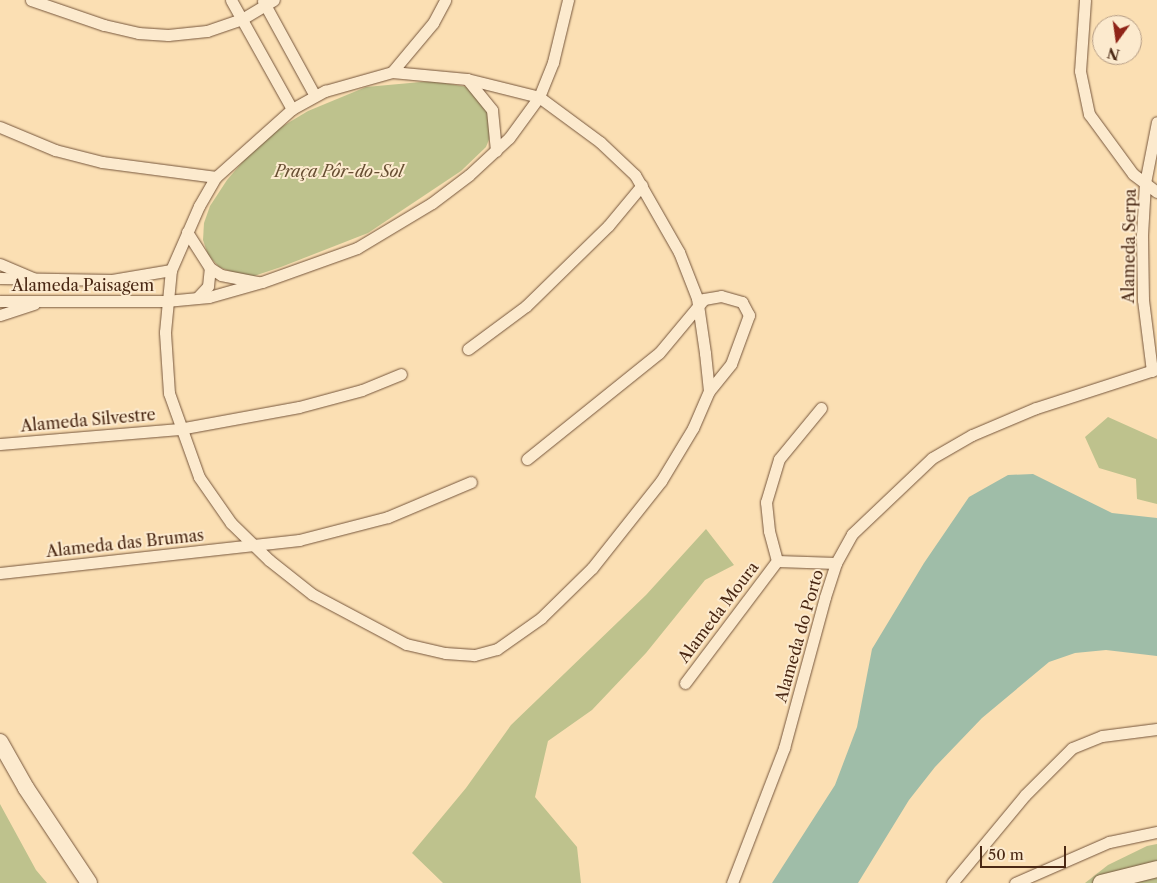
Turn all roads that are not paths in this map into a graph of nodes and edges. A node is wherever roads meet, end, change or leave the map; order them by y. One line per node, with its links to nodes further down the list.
1 (31, 0): 7 (street)
2 (231, 0): 7 (street)
3 (445, 0): 8 (street)
4 (568, 0): 11 (street)
5 (1086, 0): 17 (street)
6 (268, 2): 7 (street); 10 (street)
7 (242, 19): 12 (street)
8 (392, 72): 9 (street); 10 (street)
9 (467, 79): 11 (street); 15 (street)
10 (315, 96): 12 (street)
11 (539, 97): 15 (street); 18 (street)
12 (292, 109): 16 (street)
13 (1157, 122): 17 (street, Alameda Serpa)
14 (0, 127): 16 (street)
15 (496, 151): 27 (street)
16 (216, 177): 20 (street)
17 (1145, 183): 19 (street); 36 (street, Alameda Serpa)
18 (642, 185): 33 (street); 35 (street)
19 (1157, 192)
20 (188, 232): 22 (street); 23 (street)
21 (0, 264): 25 (street)
22 (210, 268): 27 (street); 28 (street)
23 (171, 270): 25 (street, Alameda Paisagem); 31 (street)
24 (0, 278): 26 (street, Alameda Paisagem)
25 (40, 280): 26 (street, Alameda Paisagem)
26 (25, 281): 32 (street)
27 (262, 282): 28 (street)
28 (197, 298): 31 (street)
29 (0, 301): 32 (street, Alameda Paisagem)
30 (42, 301): 31 (street, Alameda Paisagem); 32 (street, Alameda Paisagem); 34 (street)
31 (166, 301): 40 (street)
32 (23, 302)
33 (697, 305): 38 (street); 38 (street); 42 (street)
34 (0, 315)
35 (468, 349)
36 (1154, 370): 46 (street, Alameda do Porto)
37 (401, 374): 40 (street, Alameda Silvestre)
38 (709, 391): 44 (street)
39 (821, 408): 45 (street)
40 (179, 429): 41 (street, Alameda Silvestre); 44 (street)
41 (0, 444)
42 (527, 459)
43 (471, 482): 44 (street, Alameda das Brumas)
44 (253, 546): 47 (street, Alameda das Brumas)
45 (777, 561): 46 (street); 48 (street, Alameda Moura)
46 (836, 563): 54 (street, Alameda do Porto)
47 (0, 573)
48 (685, 683)
49 (1157, 729): 55 (street)
50 (0, 742): 53 (street)
51 (1157, 832): 56 (street)
52 (1157, 869): 57 (street)
53 (89, 883)
54 (732, 883)
55 (952, 883)
56 (1015, 883)
57 (1101, 883)

